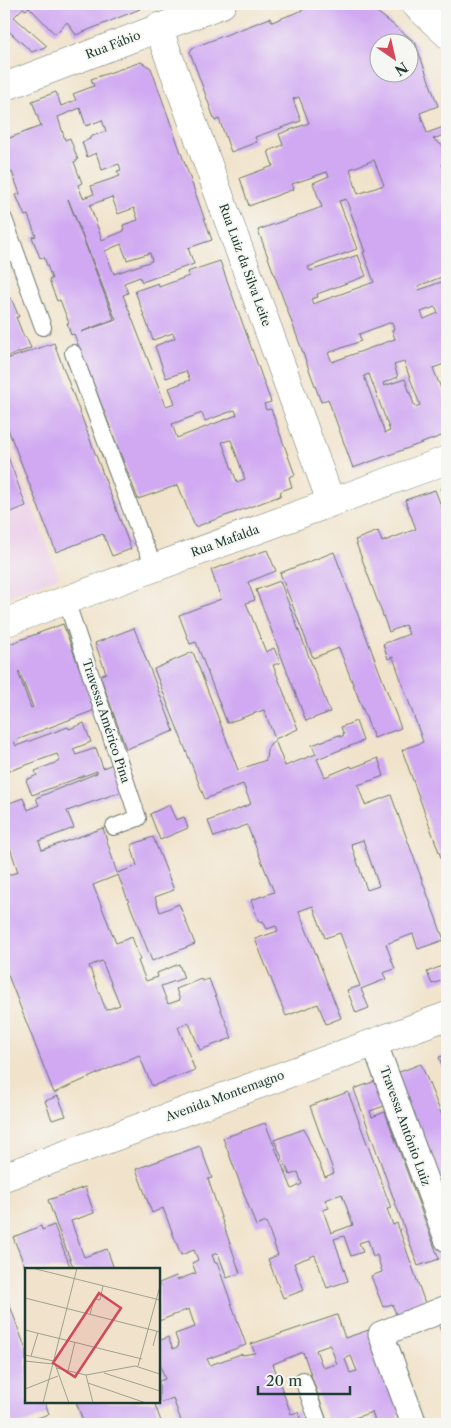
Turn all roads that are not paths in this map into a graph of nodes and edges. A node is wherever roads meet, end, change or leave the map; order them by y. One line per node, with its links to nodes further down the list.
1 (222, 4): 5 (street, Rua Fábio)
2 (415, 4): 6 (street)
3 (439, 4): 4 (street)
4 (447, 25)
5 (158, 28): 7 (street, Rua Fábio); 12 (street, Rua Luiz da Silva Leite)
6 (447, 34)
7 (4, 87)
8 (4, 219): 9 (lane)
9 (42, 327)
10 (73, 353): 13 (lane)
11 (447, 460): 12 (street, Rua Mafalda)
12 (331, 502): 13 (street, Rua Mafalda)
13 (156, 567): 14 (street, Rua Mafalda)
14 (66, 600): 15 (street, Rua Mafalda); 16 (lane, Travessa Américo Pina)
15 (4, 623)
16 (114, 826)
17 (447, 1016): 18 (street, Avenida Montemagno)
18 (374, 1042): 19 (street, Avenida Montemagno); 20 (street, Travessa Antônio Luiz)
19 (4, 1177)
20 (447, 1239)
21 (447, 1308): 24 (street)
22 (303, 1380): 23 (lane)
23 (319, 1424)
24 (414, 1424)

